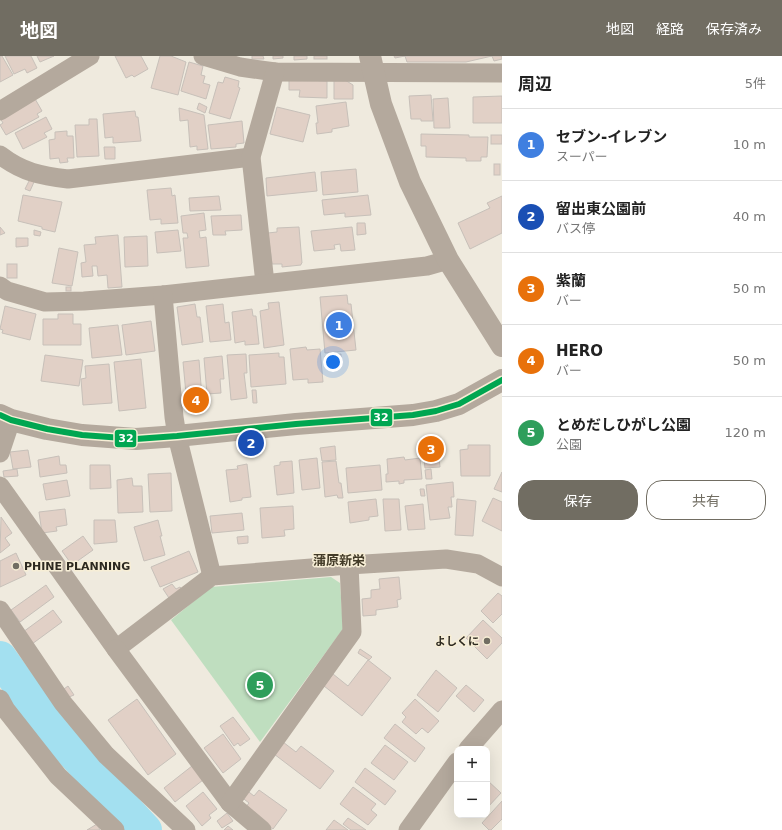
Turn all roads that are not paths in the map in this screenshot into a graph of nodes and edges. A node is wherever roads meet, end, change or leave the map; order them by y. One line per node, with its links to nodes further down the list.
1 (90, 56): 6 (street)
2 (203, 56): 4 (street)
3 (372, 64): 4 (street); 5 (street); 9 (street)
4 (275, 72): 8 (street)
5 (502, 72)
6 (0, 110)
7 (0, 155): 8 (street)
8 (251, 157): 10 (street)
9 (448, 260): 10 (street); 13 (street)
10 (265, 283): 12 (street)
11 (0, 286): 12 (street)
12 (163, 295): 16 (street)
13 (502, 346)
14 (502, 380): 16 (street)
15 (6, 418): 16 (street); 17 (street)
16 (177, 436): 20 (street)
17 (0, 453)
18 (0, 486): 23 (street)
19 (349, 565): 20 (street); 21 (street); 28 (street)
20 (212, 576): 23 (street)
21 (502, 577)
22 (0, 610): 30 (street)
23 (116, 649): 28 (street)
24 (0, 700): 29 (street)
25 (502, 710): 26 (street)
26 (471, 746)
27 (454, 766): 32 (street)
28 (230, 802): 31 (street)
29 (115, 830)
30 (186, 830)
31 (262, 830)
32 (408, 830)

